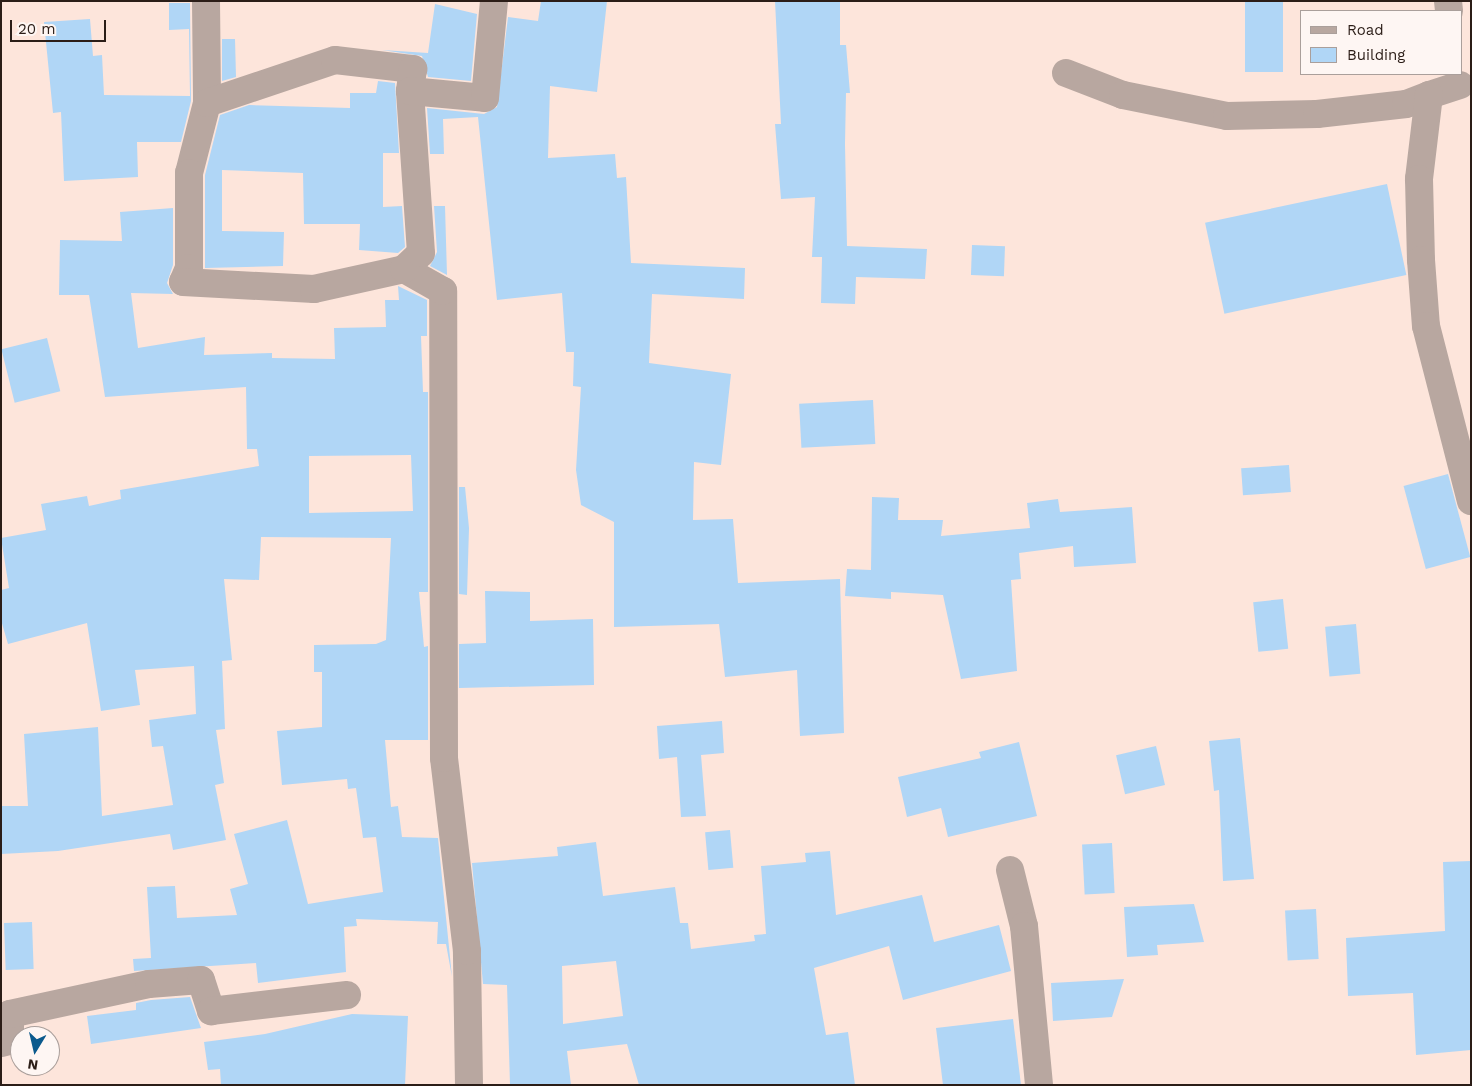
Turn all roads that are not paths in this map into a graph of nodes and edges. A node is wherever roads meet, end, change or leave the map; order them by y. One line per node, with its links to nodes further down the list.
1 (206, 1): 7 (street)
2 (494, 1): 5 (street)
3 (1066, 73): 6 (street)
4 (1463, 83): 6 (street)
5 (410, 91): 7 (street); 8 (street)
6 (1429, 95): 9 (street)
7 (207, 103): 8 (street)
8 (404, 269): 13 (street)
9 (1471, 501)
10 (1010, 870): 14 (street)
11 (347, 995): 12 (street)
12 (1, 1043)
13 (469, 1085)
14 (1039, 1085)

